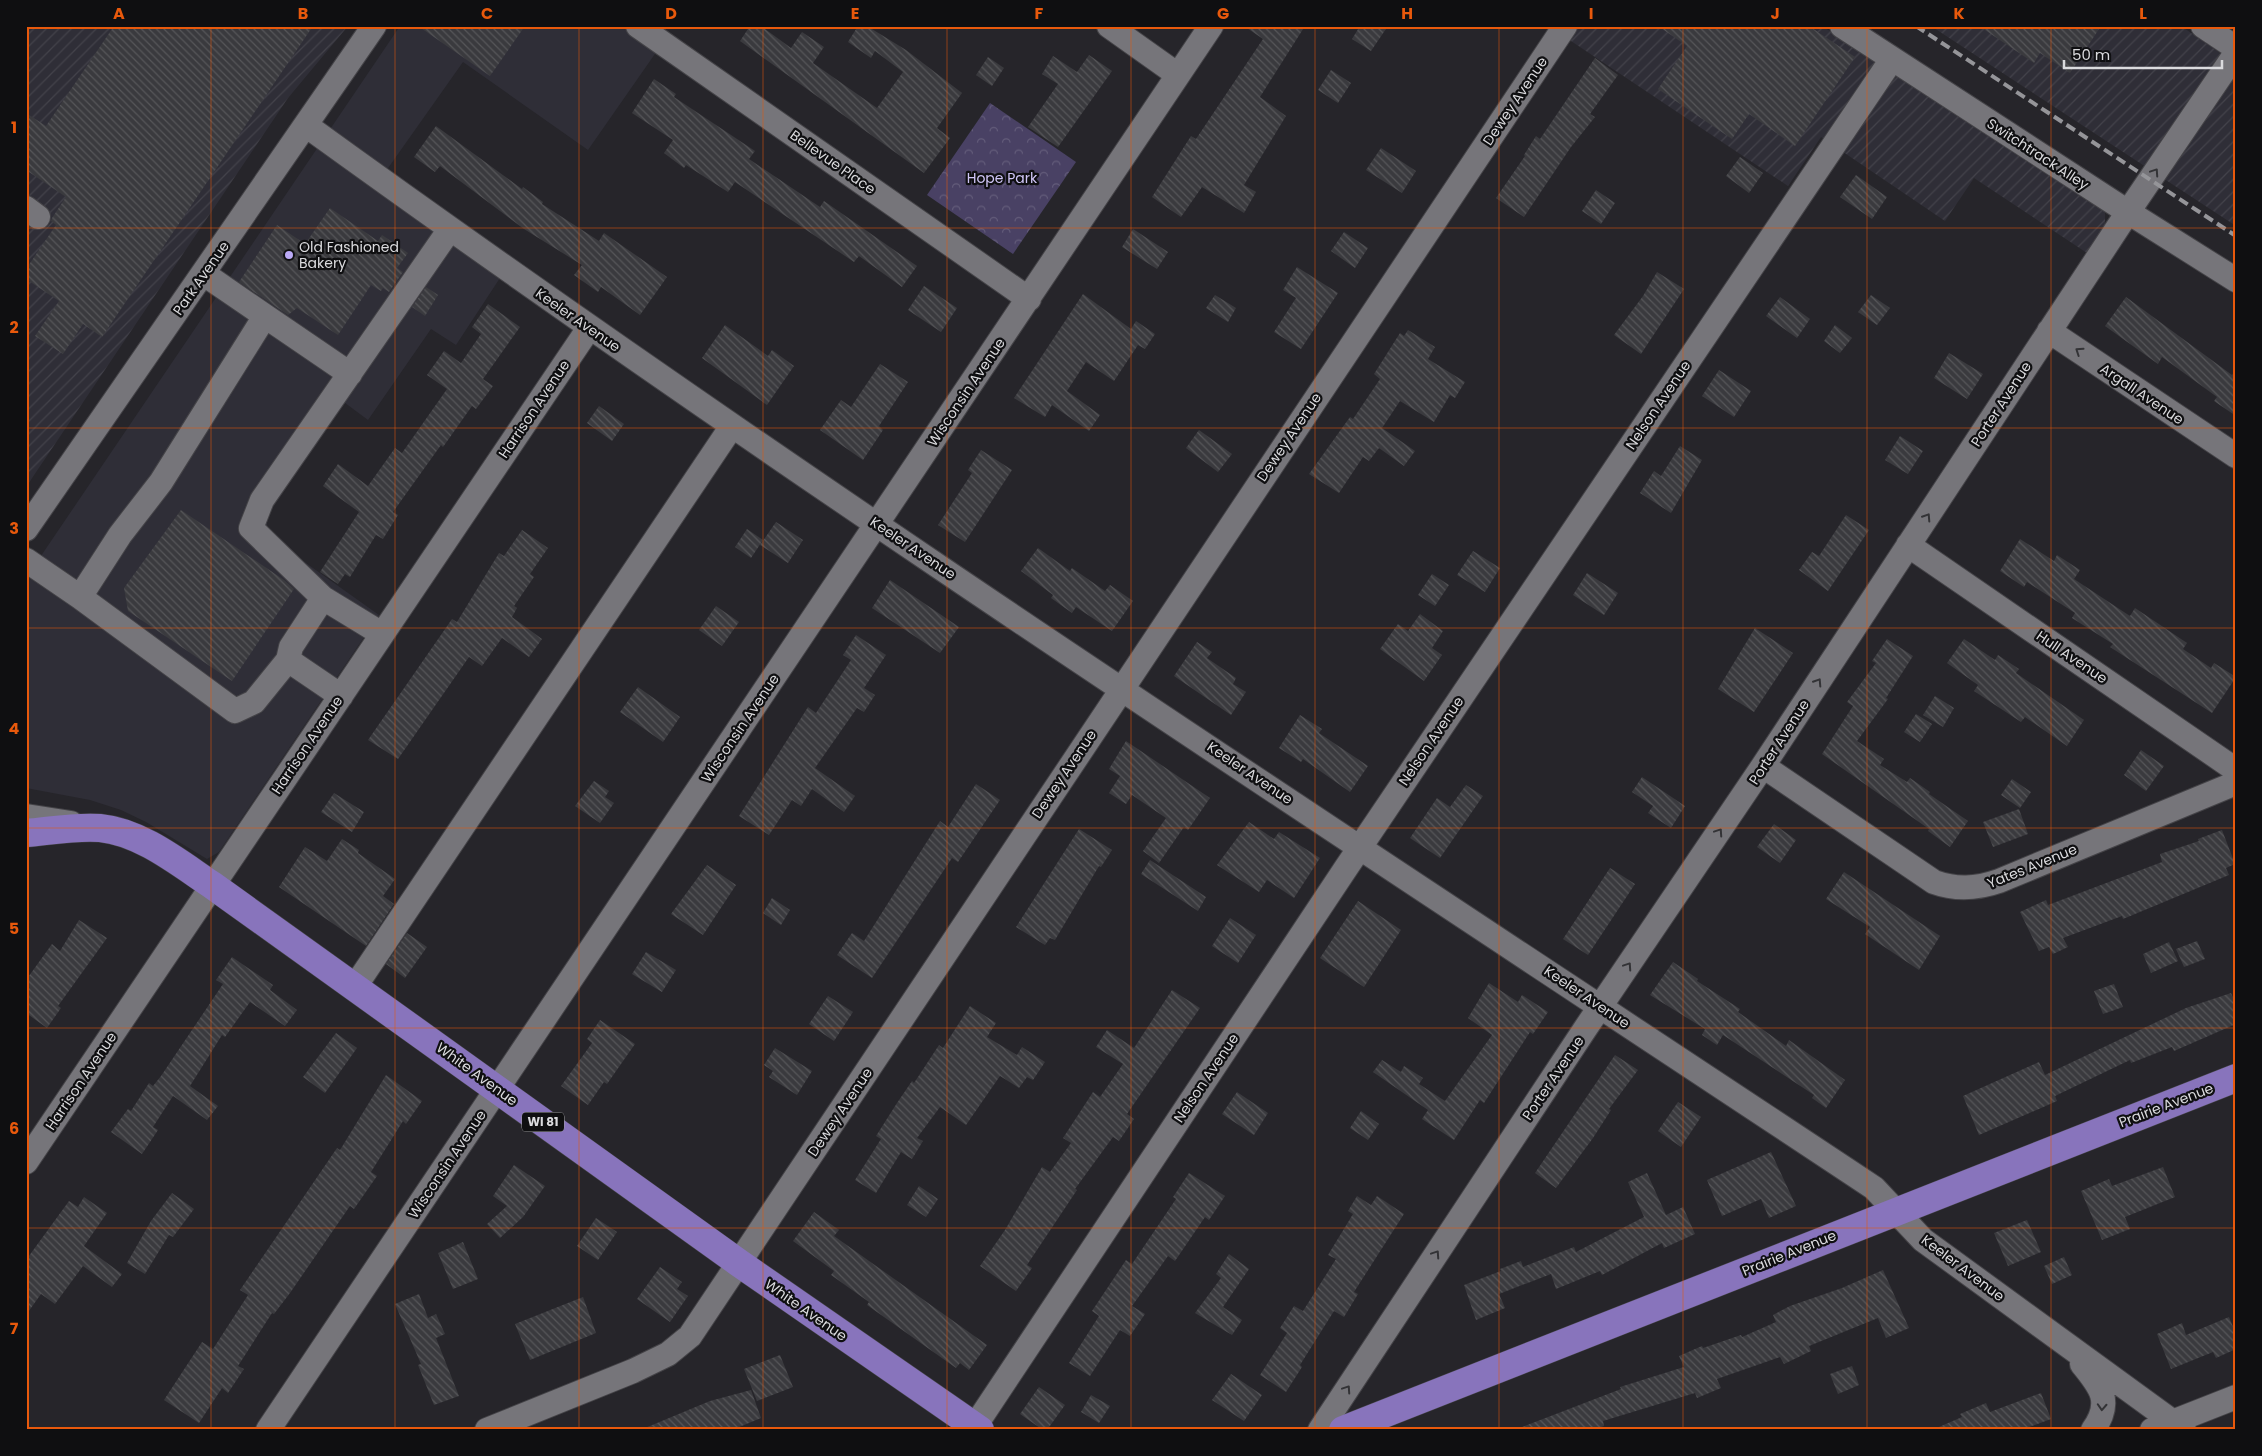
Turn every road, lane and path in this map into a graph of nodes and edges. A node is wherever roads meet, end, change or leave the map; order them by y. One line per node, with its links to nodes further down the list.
1 (374, 26): 12 (street, Park Avenue)
2 (638, 26): 17 (street, Bellevue Place)
3 (1109, 26): 11 (street)
4 (1211, 26): 11 (street, Wisconsin Avenue)
5 (1565, 26): 32 (street, Dewey Avenue)
6 (1842, 26): 10 (street, Switchtrack Alley)
7 (2203, 26): 8 (street)
8 (2236, 48)
9 (2236, 53): 13 (street, Porter Avenue, one-way to 9)
10 (1892, 59): 13 (street, Switchtrack Alley); 40 (street, Nelson Avenue)
11 (1178, 75): 17 (street, Wisconsin Avenue)
12 (307, 126): 14 (street, Keeler Avenue); 15 (street, Park Avenue)
13 (2128, 212): 16 (street, Switchtrack Alley); 20 (street, Porter Avenue)
14 (450, 229): 19 (street, Keeler Avenue); 21 (street)
15 (204, 274): 18 (street); 25 (street, Park Avenue)
16 (2236, 280)
17 (1028, 298): 24 (street, Wisconsin Avenue)
18 (265, 316): 21 (street); 28 (street)
19 (589, 328): 22 (street, Keeler Avenue); 30 (street, Harrison Avenue)
20 (2049, 331): 23 (street, Argall Avenue, one-way to 20); 26 (street, Porter Avenue, one-way to 20)
21 (350, 374): 29 (street)
22 (732, 426): 24 (street, Keeler Avenue); 42 (street)
23 (2236, 456)
24 (877, 525): 32 (street, Keeler Avenue); 45 (street, Wisconsin Avenue)
25 (26, 529)
26 (1908, 545): 34 (street, Porter Avenue, one-way to 26); 35 (street, Hull Avenue)
27 (26, 560): 28 (street)
28 (80, 597): 31 (street)
29 (323, 598): 30 (street); 31 (street)
30 (382, 634): 33 (street, Harrison Avenue)
31 (288, 660): 33 (street)
32 (1122, 688): 40 (street, Keeler Avenue); 48 (street, Dewey Avenue)
33 (341, 696): 41 (street, Harrison Avenue)
34 (1764, 766): 36 (street, Yates Avenue); 43 (street, Porter Avenue, one-way to 34)
35 (2236, 770)
36 (2236, 783)
37 (26, 816): 38 (street)
38 (99, 828): 39 (main road, White Avenue / WI 81); 41 (main road, White Avenue / WI 81)
39 (26, 833)
40 (1360, 847): 43 (street, Keeler Avenue); 52 (street, Nelson Avenue)
41 (212, 885): 42 (main road, White Avenue / WI 81); 46 (street, Harrison Avenue)
42 (354, 988): 45 (main road, White Avenue / WI 81)
43 (1600, 1006): 47 (street, Keeler Avenue); 55 (street, Porter Avenue, one-way to 43)
44 (2236, 1078): 47 (main road, Prairie Avenue)
45 (497, 1089): 48 (main road, White Avenue / WI 81); 53 (street, Wisconsin Avenue)
46 (26, 1162)
47 (1896, 1210): 49 (street, Keeler Avenue); 56 (main road, Prairie Avenue)
48 (740, 1263): 52 (main road, White Avenue / WI 81); 54 (street, Dewey Avenue)
49 (2059, 1339): 51 (street, Keeler Avenue); 57 (street, one-way to 57)
50 (2236, 1397): 51 (street)
51 (2170, 1427)
52 (977, 1428)
53 (268, 1430)
54 (487, 1430)
55 (1320, 1430)
56 (1343, 1430)
57 (2094, 1430)

